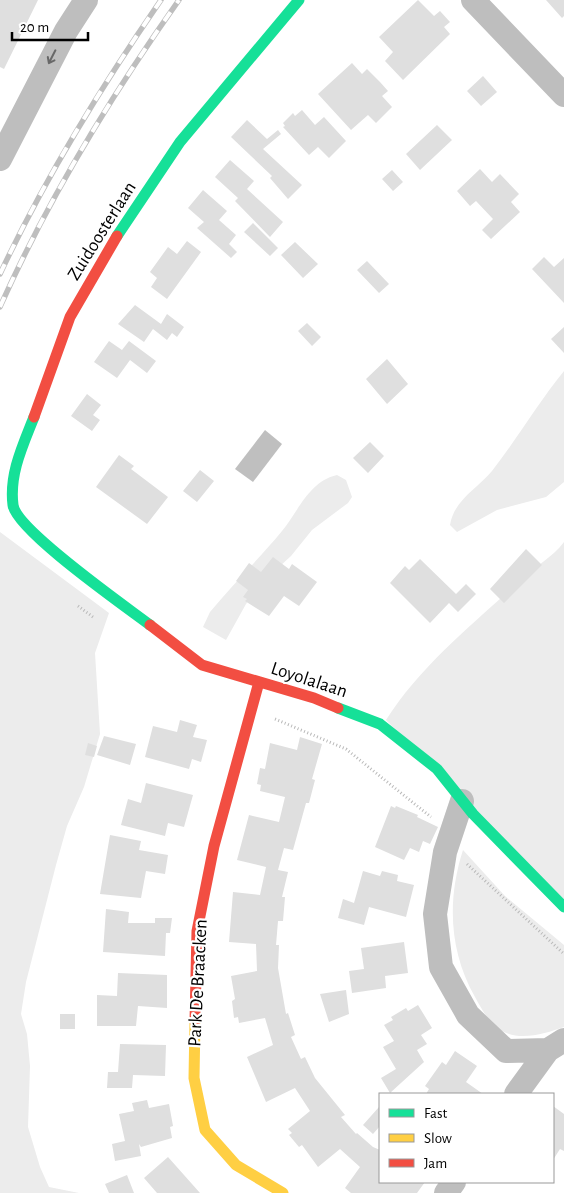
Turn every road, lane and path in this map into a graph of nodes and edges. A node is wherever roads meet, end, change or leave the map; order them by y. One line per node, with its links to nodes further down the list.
1 (86, 0): 5 (street, one-way to 5)
2 (299, 0): 6 (street, Zuidoosterlaan)
3 (474, 0): 4 (street)
4 (564, 95)
5 (0, 159)
6 (18, 518): 9 (street, Loyolalaan)
7 (73, 602): 8 (path)
8 (96, 620)
9 (259, 682): 10 (street, Park De Braacken); 11 (street, Loyolalaan)
10 (251, 708): 12 (path); 17 (street, Park De Braacken)
11 (462, 801): 12 (street); 13 (street, Loyolalaan)
12 (452, 834): 14 (path); 15 (street)
13 (564, 907)
14 (564, 954)
15 (556, 1045): 16 (street)
16 (517, 1093)
17 (283, 1193)

